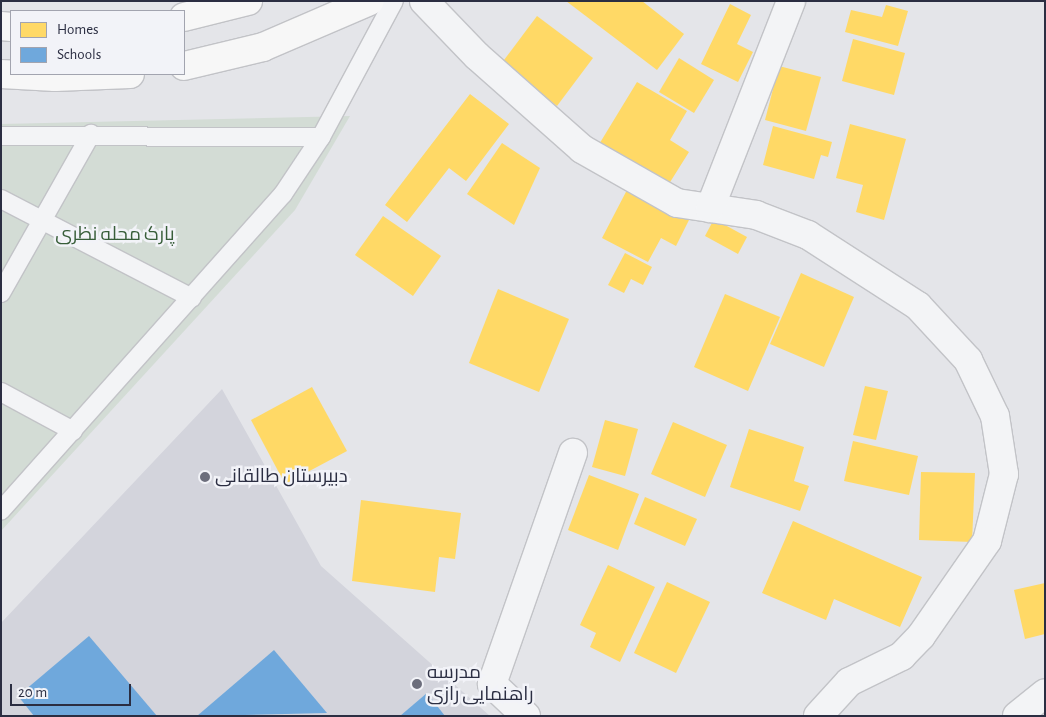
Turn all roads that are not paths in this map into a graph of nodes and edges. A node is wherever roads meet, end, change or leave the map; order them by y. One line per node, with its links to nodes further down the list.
1 (248, 1): 6 (street)
2 (370, 1): 7 (street)
3 (394, 1): 12 (lane)
4 (424, 1): 14 (street)
5 (791, 1): 14 (street)
6 (185, 17)
7 (185, 66)
8 (19, 75): 9 (street)
9 (105, 75)
10 (91, 134): 11 (lane); 12 (lane); 15 (lane)
11 (1, 136)
12 (321, 137): 17 (lane)
13 (1, 199): 15 (lane)
14 (710, 208): 24 (street)
15 (43, 221): 16 (lane); 17 (lane)
16 (1, 293)
17 (192, 298): 19 (lane)
18 (1, 392): 19 (lane)
19 (72, 431): 21 (lane)
20 (573, 453): 23 (street)
21 (1, 510)
22 (1045, 693): 25 (street)
23 (526, 716)
24 (818, 716)
25 (1017, 716)

